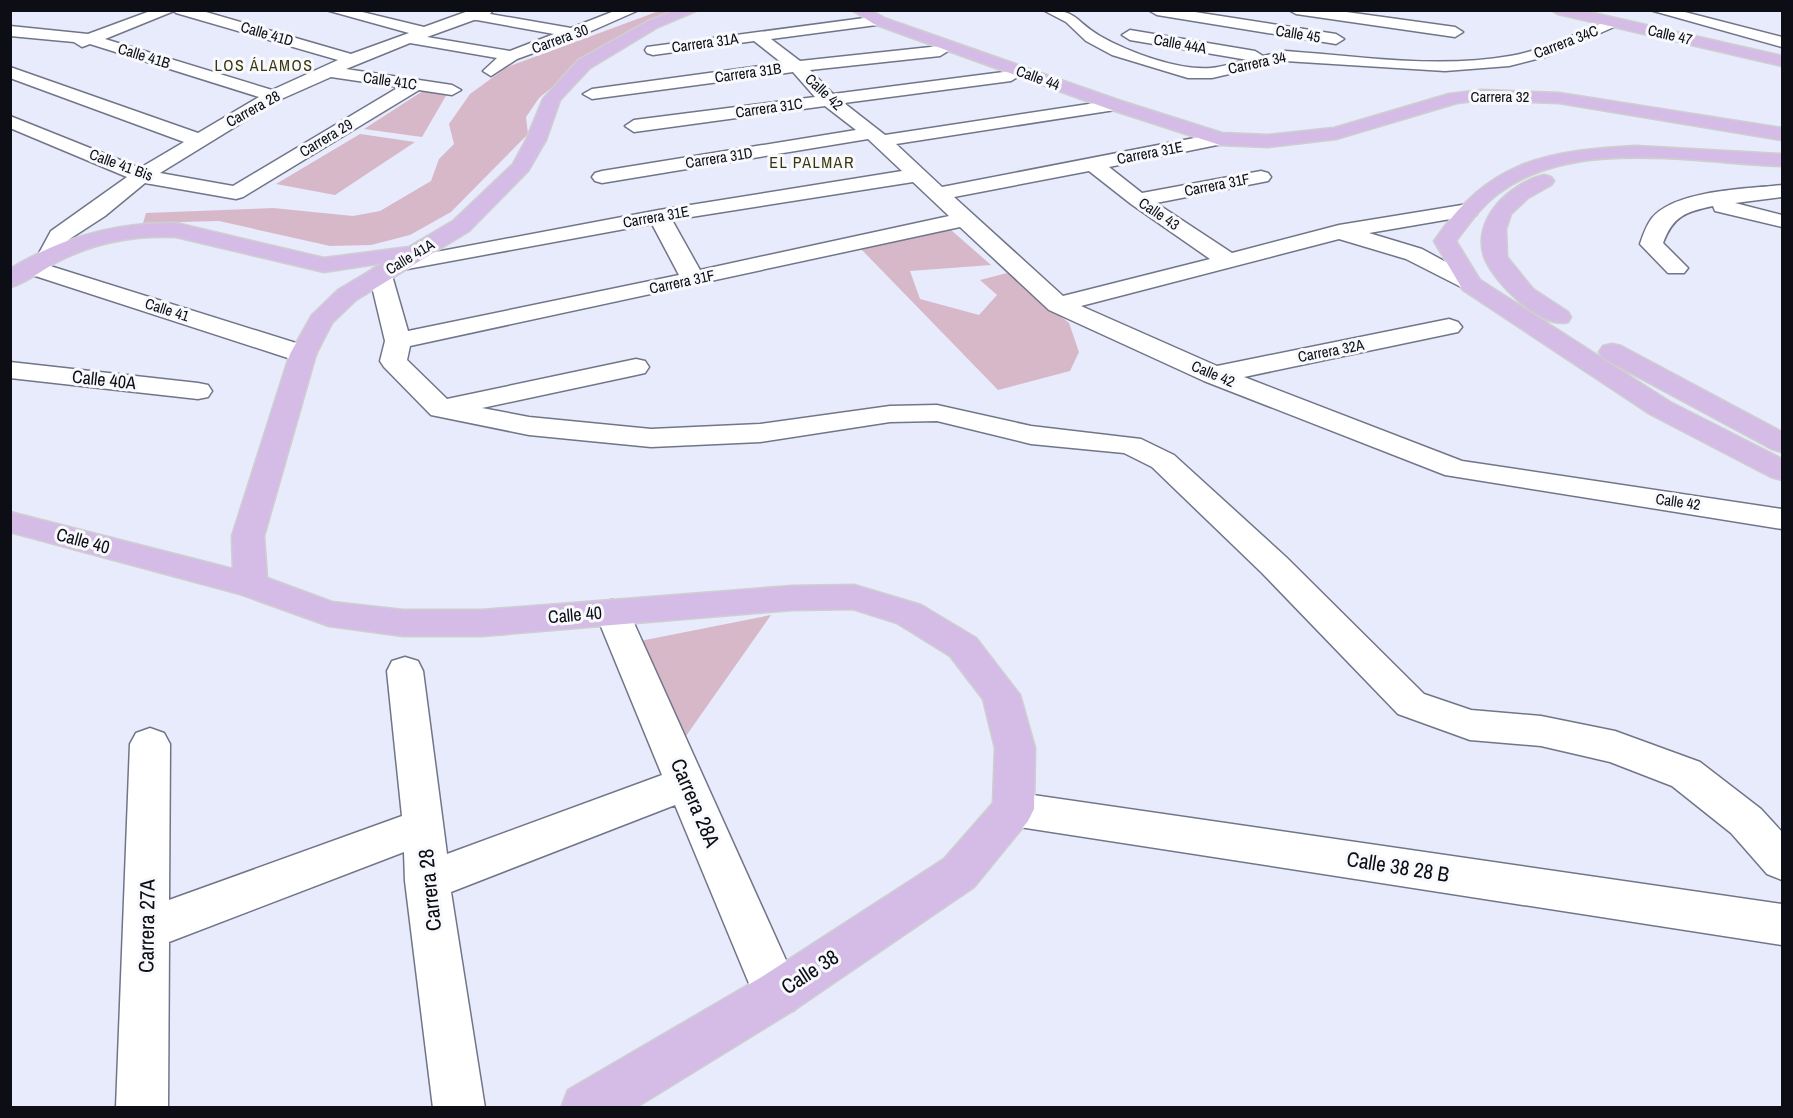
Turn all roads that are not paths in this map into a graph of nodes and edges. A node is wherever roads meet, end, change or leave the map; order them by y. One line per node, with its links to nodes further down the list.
1 (168, 10): 26 (street)
2 (333, 10): 22 (street)
3 (632, 10): 21 (street, Carrera 30)
4 (691, 10): 75 (main road, Calle 41A)
5 (859, 10): 15 (main road, Calle 44)
6 (1050, 10): 14 (street)
7 (1296, 10): 13 (street)
8 (1558, 10): 17 (main road, Calle 47)
9 (1657, 10): 18 (street)
10 (1158, 11): 23 (street); 25 (street, Calle 45)
11 (195, 12): 37 (street, Calle 41D)
12 (481, 13): 21 (street); 22 (street, Carrera 28)
13 (1331, 13): 20 (street); 25 (street)
14 (1077, 15): 32 (street)
15 (879, 21): 24 (street); 51 (main road, Calle 44)
16 (1771, 22): 18 (street)
17 (1615, 23): 38 (street, Carrera 34C); 40 (main road, Calle 47)
18 (1736, 29): 28 (street)
19 (10, 31): 26 (street, Calle 41B)
20 (1455, 32)
21 (576, 33): 34 (street, Carrera 30)
22 (416, 35): 34 (street); 37 (street, Carrera 28)
23 (1130, 35): 32 (street); 36 (street, Calle 44A)
24 (757, 36): 30 (street, Carrera 31A); 41 (street, Calle 42)
25 (1311, 36): 27 (street, Calle 45); 35 (street, Carrera 34)
26 (89, 39): 33 (street); 49 (street, Calle 41B)
27 (1346, 41)
28 (1782, 42)
29 (1393, 47): 38 (street)
30 (653, 50)
31 (940, 51): 41 (street, Carrera 31B)
32 (1118, 52): 36 (street, Carrera 34)
33 (50, 54)
34 (511, 56): 43 (street, Carrera 30)
35 (1307, 56): 36 (street, Carrera 34); 38 (street)
36 (1266, 58)
37 (352, 59): 44 (street, Carrera 28)
38 (1442, 60)
39 (30, 61): 42 (street)
40 (1782, 61)
41 (797, 66): 48 (street, Carrera 31B); 50 (street, Calle 42)
42 (10, 70): 57 (street)
43 (491, 71)
44 (329, 72): 46 (street, Calle 41C); 49 (street, Carrera 28)
45 (1011, 76): 50 (street, Carrera 31C)
46 (417, 84): 47 (street, Calle 41C); 66 (street, Carrera 29)
47 (452, 90)
48 (592, 94)
49 (273, 96): 57 (street, Carrera 28)
50 (828, 100): 53 (street, Carrera 31C); 55 (street, Calle 42)
51 (1115, 105): 55 (street, Carrera 31D); 56 (main road, Calle 44)
52 (10, 121): 62 (street, Calle 41 Bis)
53 (634, 126)
54 (1782, 135): 56 (main road, Carrera 32)
55 (876, 137): 61 (street, Calle 42); 63 (street, Carrera 31D)
56 (1220, 139): 59 (street, Carrera 31E)
57 (198, 140): 62 (street, Carrera 28)
58 (1782, 160): 70 (main road)
59 (1093, 164): 67 (street, Carrera 31E); 68 (street, Calle 43)
60 (1782, 171): 94 (main road)
61 (917, 175): 67 (street, Calle 42); 71 (street, Carrera 31E)
62 (141, 176): 66 (street, Calle 41 Bis); 77 (street, Carrera 28)
63 (602, 177)
64 (1261, 177): 68 (street, Carrera 31F)
65 (1782, 190): 69 (street)
66 (236, 193)
67 (938, 194): 72 (street, Calle 42)
68 (1138, 200): 76 (street, Calle 43)
69 (1703, 201): 73 (street); 79 (street)
70 (1468, 210): 74 (street); 83 (main road)
71 (659, 216): 80 (street, Carrera 31E); 81 (street)
72 (964, 219): 81 (street, Carrera 31F); 85 (street, Calle 42)
73 (1782, 221)
74 (1339, 232): 76 (street); 83 (street)
75 (421, 251): 78 (main road); 80 (main road, Calle 41A)
76 (1227, 260): 85 (street)
77 (40, 261): 78 (main road); 82 (main road); 88 (street, Calle 41)
78 (324, 265): 84 (main road)
79 (1676, 268)
80 (389, 270): 84 (main road, Calle 41A); 87 (street)
81 (693, 279): 87 (street, Carrera 31F)
82 (10, 280)
83 (1471, 285): 95 (main road)
84 (347, 296): 88 (main road, Calle 41A)
85 (1059, 304): 91 (street, Calle 42)
86 (1449, 327): 91 (street, Carrera 32A)
87 (398, 341): 93 (street)
88 (303, 354): 98 (main road, Calle 41A)
89 (636, 367): 93 (street)
90 (10, 370): 92 (street, Calle 40A)
91 (1214, 375): 96 (street, Calle 42)
92 (198, 391)
93 (441, 409): 107 (street)
94 (1782, 443)
95 (1782, 471)
96 (1782, 519)
97 (10, 522): 99 (main road, Calle 40)
98 (248, 536): 99 (main road); 100 (main road, Calle 41A)
99 (183, 567): 100 (main road, Calle 40)
100 (250, 585): 101 (main road, Calle 40)
101 (612, 612): 104 (street, Carrera 28A); 105 (main road, Calle 40)
102 (405, 671): 106 (street, Carrera 28)
103 (150, 744): 110 (street, Carrera 27A)
104 (686, 783): 108 (street); 111 (street, Carrera 28A)
105 (1013, 810): 109 (street, Calle 38 28 B); 111 (main road, Calle 38)
106 (424, 826): 108 (street, Carrera 28); 110 (street)
107 (1782, 861)
108 (427, 882): 113 (street, Carrera 28)
109 (1782, 925)
110 (147, 929): 112 (street, Carrera 27A)
111 (777, 994): 114 (main road, Calle 38)
112 (142, 1107)
113 (459, 1107)
114 (586, 1107)

